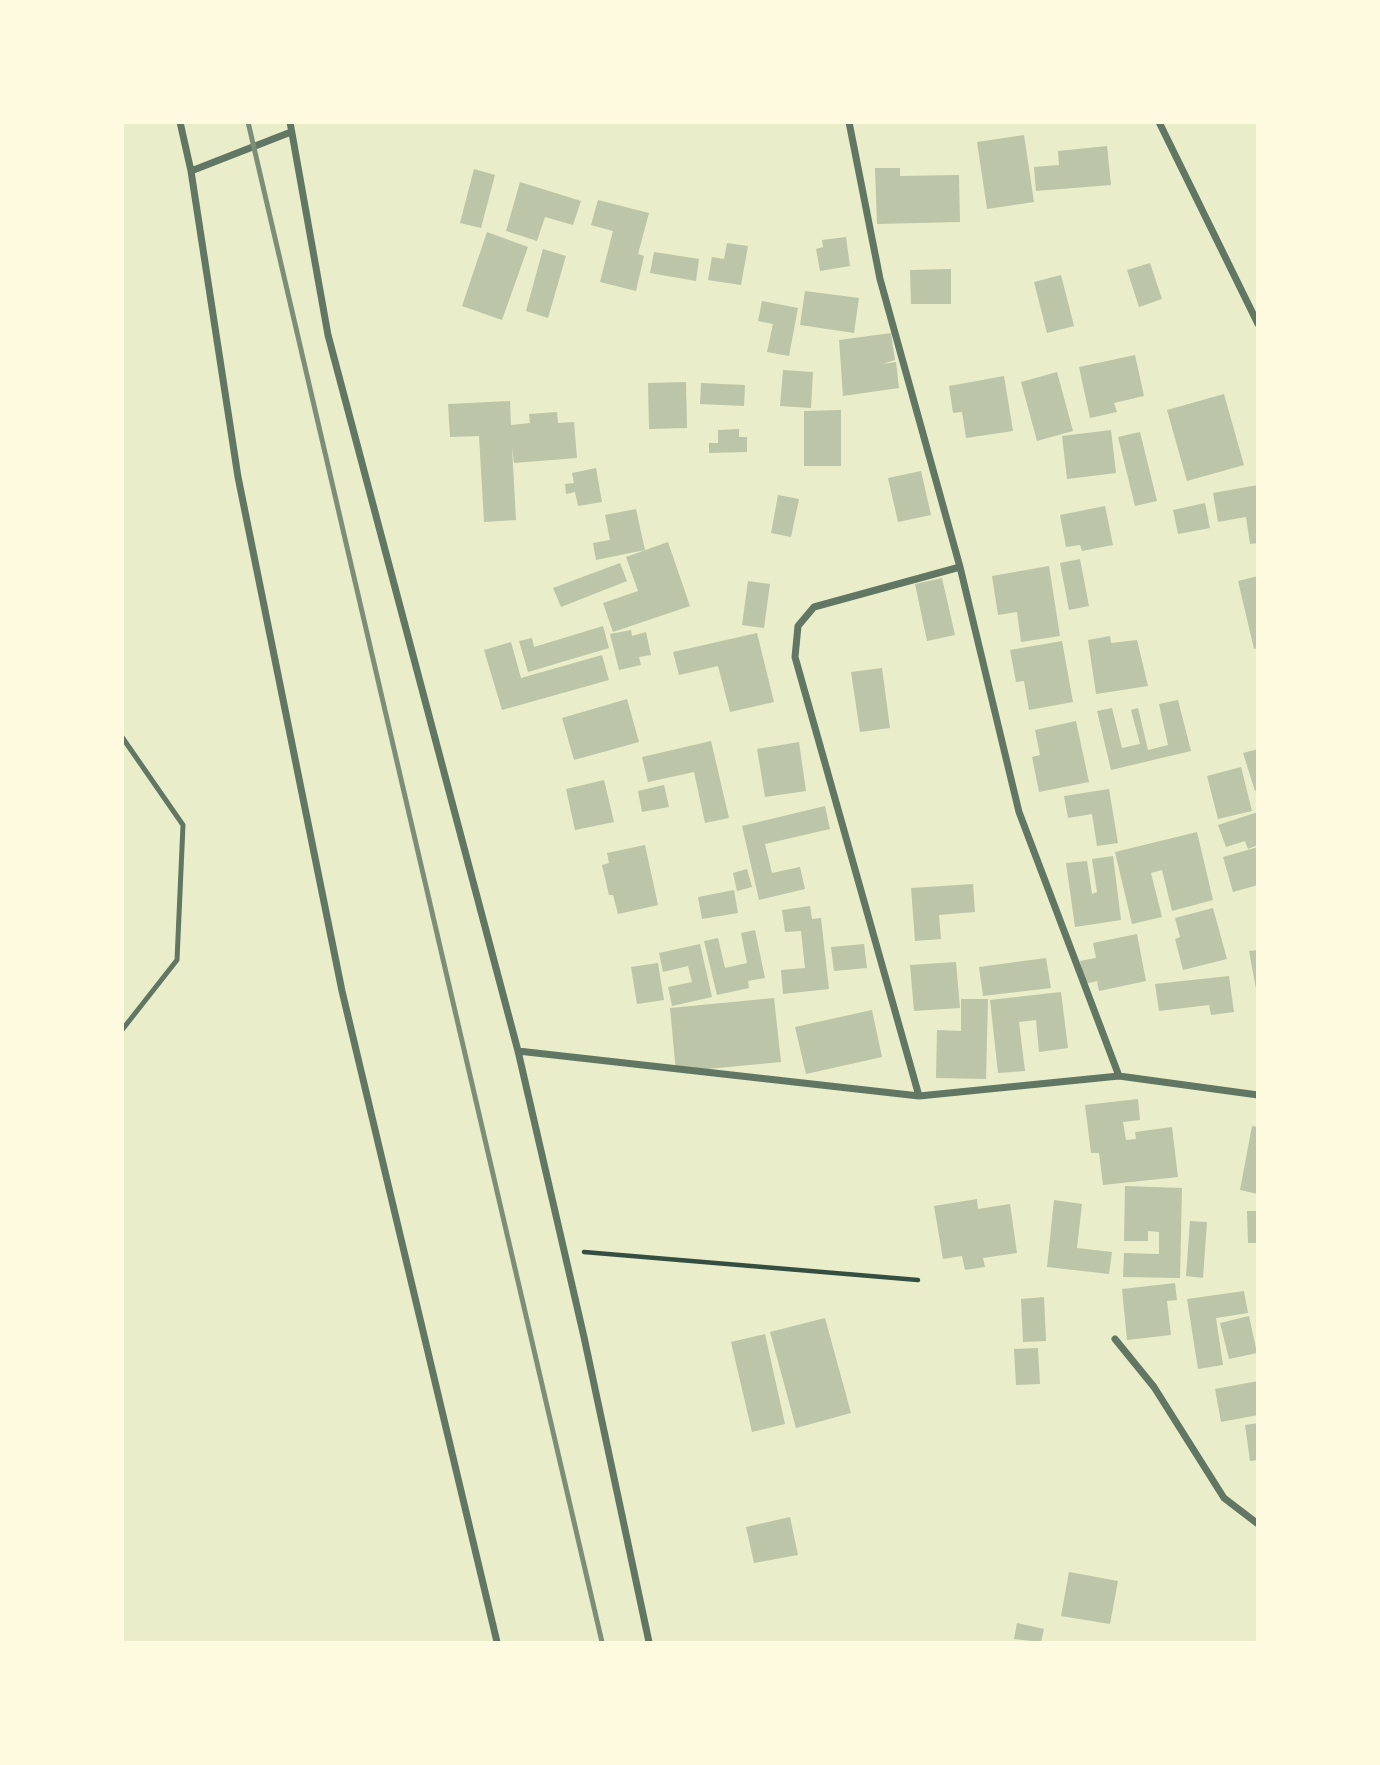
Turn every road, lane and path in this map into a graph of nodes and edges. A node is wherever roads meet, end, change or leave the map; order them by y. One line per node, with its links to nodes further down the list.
1 (180, 122): 6 (street)
2 (290, 122): 5 (street)
3 (849, 122): 8 (street)
4 (1159, 122): 7 (street)
5 (290, 132): 6 (street); 11 (street)
6 (191, 171): 19 (street)
7 (1258, 324)
8 (960, 568): 12 (street); 14 (street)
9 (122, 737): 10 (lane)
10 (122, 1030)
11 (518, 1051): 14 (street); 15 (street)
12 (1119, 1076): 13 (street); 14 (street)
13 (1258, 1095)
14 (919, 1096)
15 (564, 1251): 16 (path); 20 (street)
16 (918, 1280)
17 (1115, 1339): 18 (street)
18 (1258, 1524)
19 (497, 1643)
20 (649, 1643)

